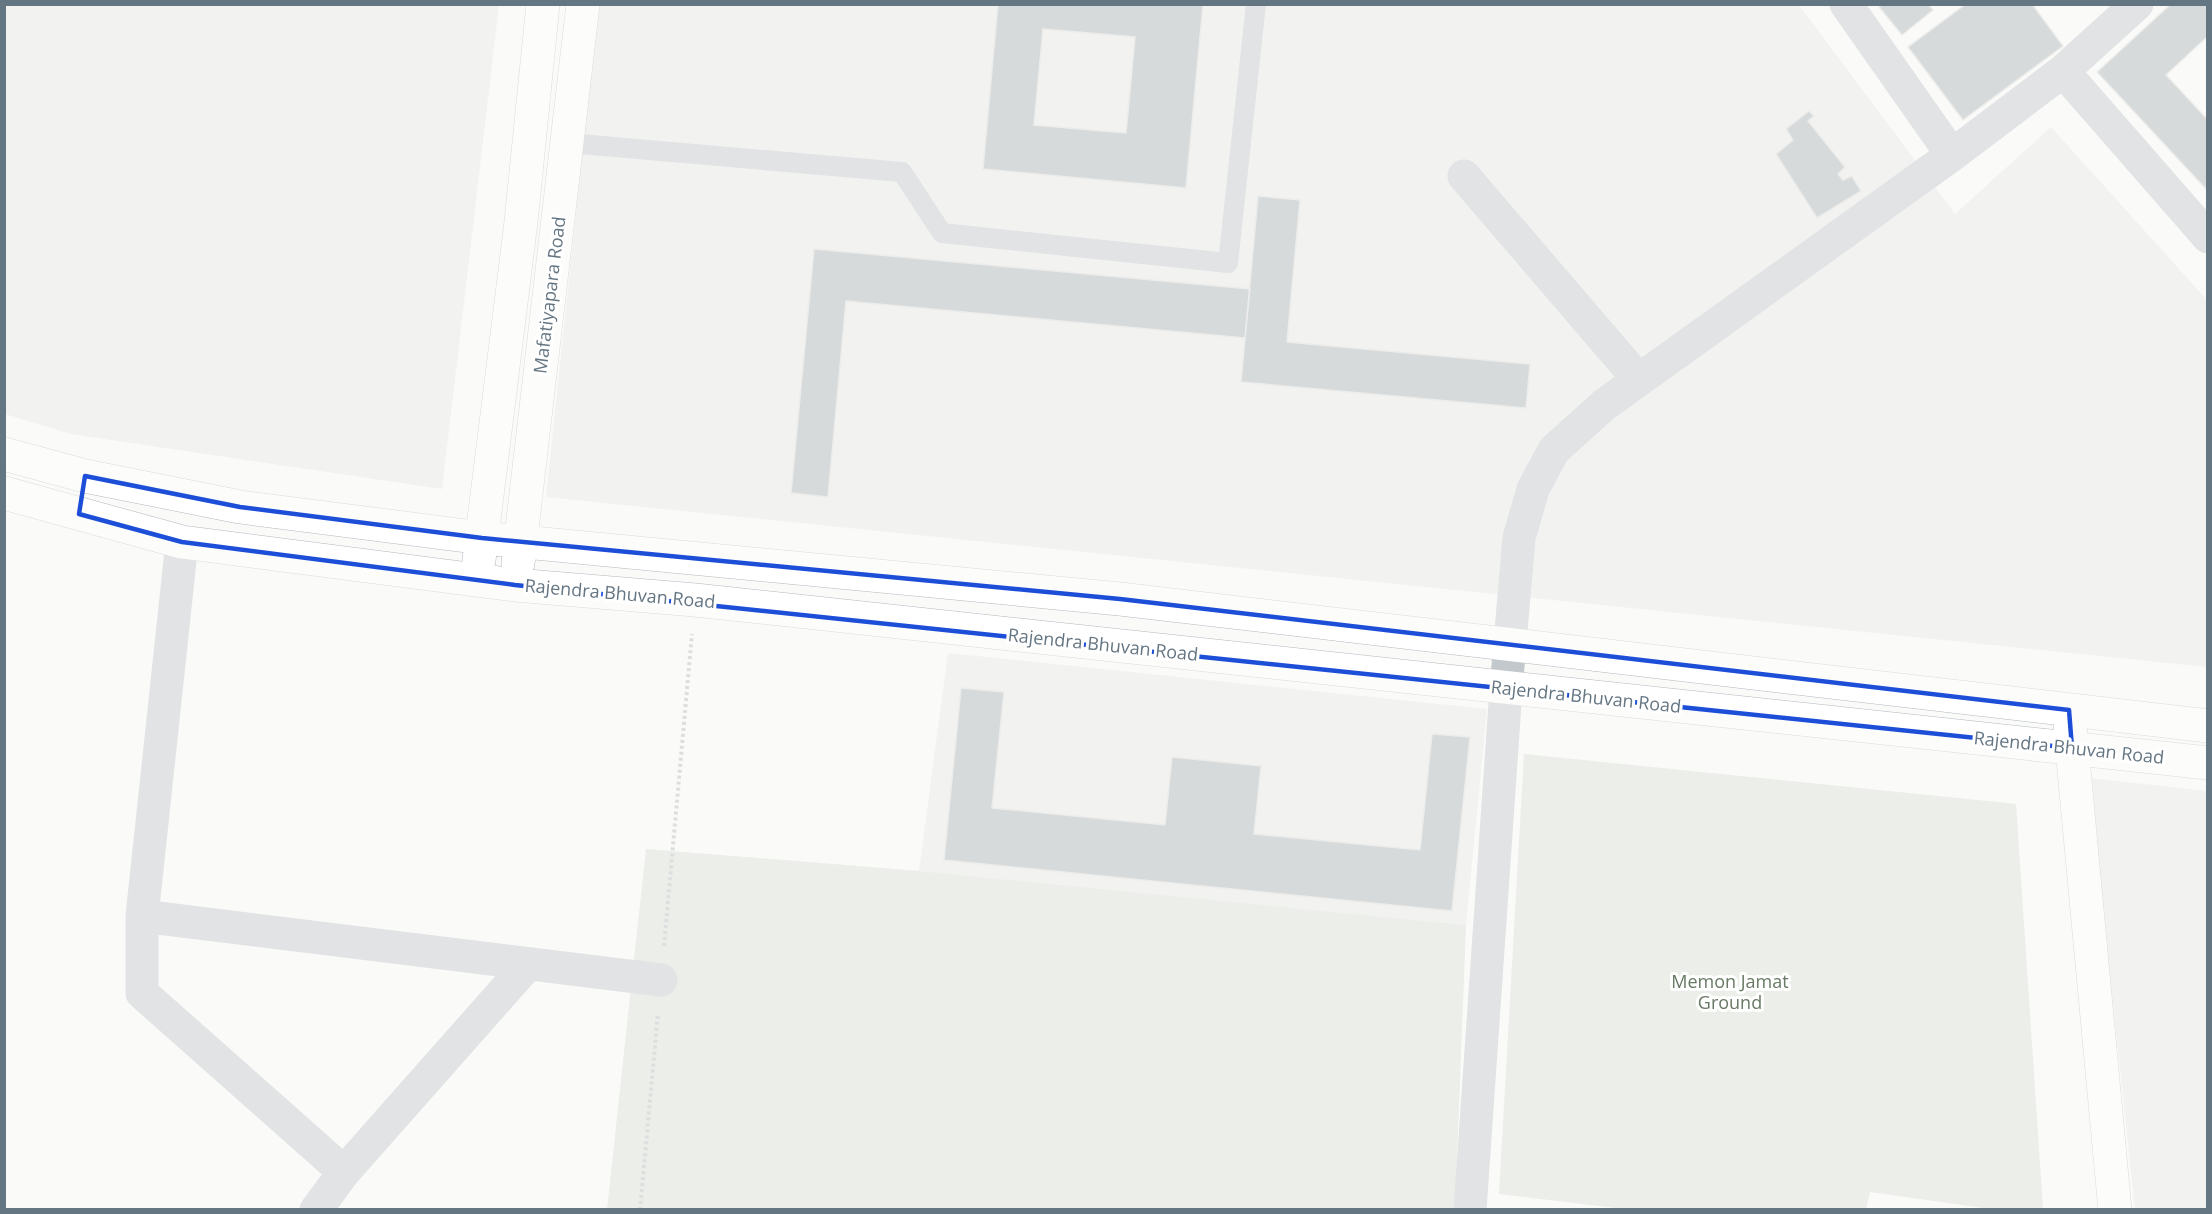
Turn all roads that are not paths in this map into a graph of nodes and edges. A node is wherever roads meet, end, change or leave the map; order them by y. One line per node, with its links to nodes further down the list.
1 (543, 4): 17 (street)
2 (582, 4): 7 (street, Mafatiyapara Road)
3 (1256, 4): 7 (lane)
4 (1846, 4): 8 (street)
5 (2137, 4): 6 (street)
6 (2063, 71): 8 (street); 10 (street)
7 (568, 142): 19 (street, Mafatiyapara Road)
8 (1952, 155): 11 (street)
9 (1464, 176): 11 (street)
10 (2208, 237)
11 (1639, 380): 24 (street)
12 (4, 454): 13 (street)
13 (85, 476): 15 (street); 16 (street)
14 (4, 493): 15 (street, Rajendra Bhuvan Road)
15 (79, 514): 18 (street, Rajendra Bhuvan Road)
16 (301, 515): 17 (street); 20 (street)
17 (482, 538): 19 (street); 21 (street)
18 (182, 542): 20 (street, Rajendra Bhuvan Road); 31 (street)
19 (520, 542): 22 (street, Mafatiyapara Road); 23 (street)
20 (297, 556): 21 (street, Rajendra Bhuvan Road)
21 (477, 580): 22 (street, Rajendra Bhuvan Road)
22 (515, 585): 25 (street, Rajendra Bhuvan Road)
23 (1177, 606): 24 (street); 25 (street)
24 (1510, 644): 26 (street); 27 (street)
25 (1171, 652): 26 (street, Rajendra Bhuvan Road)
26 (1506, 689): 29 (street, Rajendra Bhuvan Road); 36 (street)
27 (2069, 710): 28 (street); 29 (street)
28 (2208, 726)
29 (2072, 748): 30 (street, Rajendra Bhuvan Road); 37 (street)
30 (2208, 763)
31 (142, 916): 32 (street); 34 (street)
32 (528, 964): 33 (street); 34 (street)
33 (661, 980)
34 (344, 1172): 35 (street)
35 (316, 1209)
36 (1470, 1209)
37 (2115, 1209)

